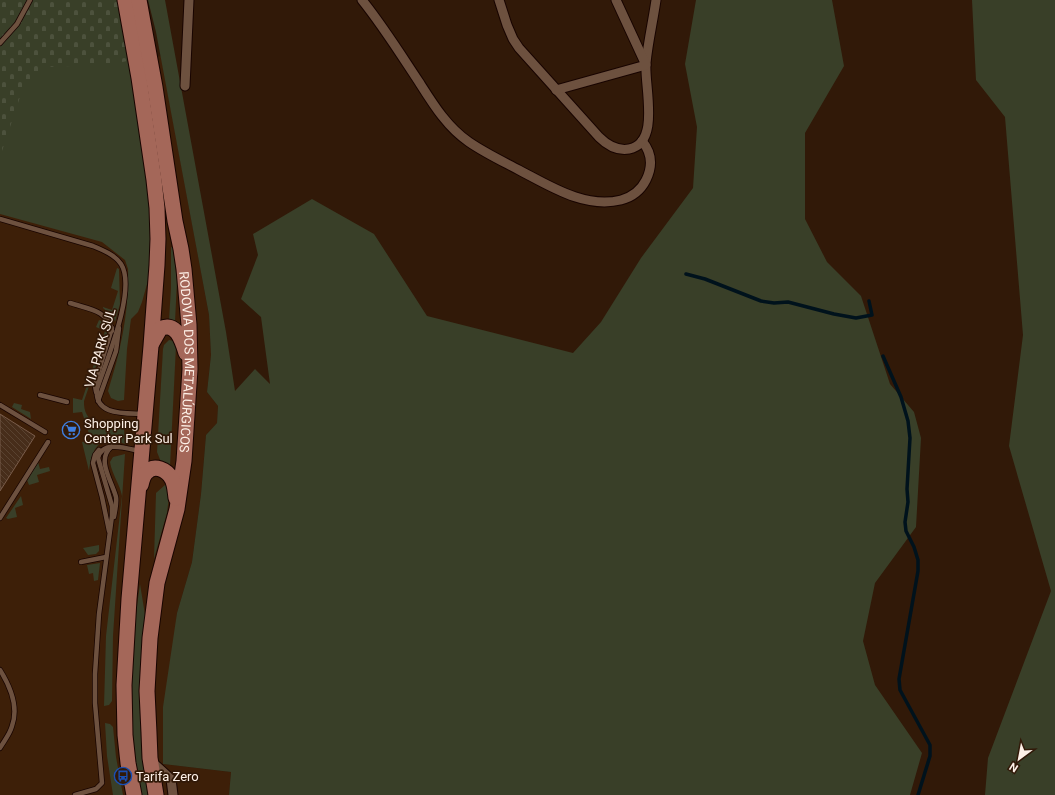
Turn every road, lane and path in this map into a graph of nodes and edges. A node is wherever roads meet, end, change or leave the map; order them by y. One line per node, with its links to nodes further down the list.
1 (30, 0): 9 (lane)
2 (125, 0): 19 (main road, RODOVIA DOS METALÚRGICOS)
3 (139, 0): 20 (main road, RODOVIA DOS METALÚRGICOS)
4 (189, 0): 11 (street)
5 (362, 0): 13 (street)
6 (499, 0): 12 (street)
7 (616, 0): 10 (street)
8 (656, 0): 10 (street)
9 (0, 43)
10 (646, 65): 12 (street); 13 (street)
11 (185, 86)
12 (556, 90): 13 (street)
13 (642, 141)
14 (0, 219): 16 (lane, VIA PARK SUL)
15 (70, 303): 17 (lane)
16 (121, 317): 18 (lane, VIA PARK SUL); 22 (lane)
17 (112, 328): 18 (lane); 22 (lane)
18 (112, 346): 22 (lane, VIA PARK SUL)
19 (151, 346): 20 (main road); 25 (main road, RODOVIA DOS METALÚRGICOS)
20 (190, 369): 32 (main road, RODOVIA DOS METALÚRGICOS)
21 (40, 395): 23 (lane)
22 (98, 399): 25 (lane, VIA PARK SUL)
23 (67, 402)
24 (0, 404): 26 (lane)
25 (145, 414): 30 (main road, RODOVIA DOS METALÚRGICOS)
26 (46, 432)
27 (48, 442): 33 (lane)
28 (112, 447): 29 (lane); 30 (lane); 34 (lane)
29 (106, 448): 34 (lane); 35 (lane)
30 (142, 452): 31 (main road, RODOVIA DOS METALÚRGICOS)
31 (139, 493): 32 (main road); 42 (main road)
32 (177, 509): 40 (main road, RODOVIA DOS METALÚRGICOS)
33 (0, 518)
34 (111, 528): 35 (lane)
35 (110, 535): 36 (lane)
36 (106, 557): 37 (lane); 41 (lane)
37 (81, 562)
38 (0, 670): 39 (lane)
39 (0, 748)
40 (150, 761): 43 (main road, RODOVIA DOS METALÚRGICOS); 44 (street)
41 (75, 795)
42 (134, 795)
43 (156, 795)
44 (173, 795)

